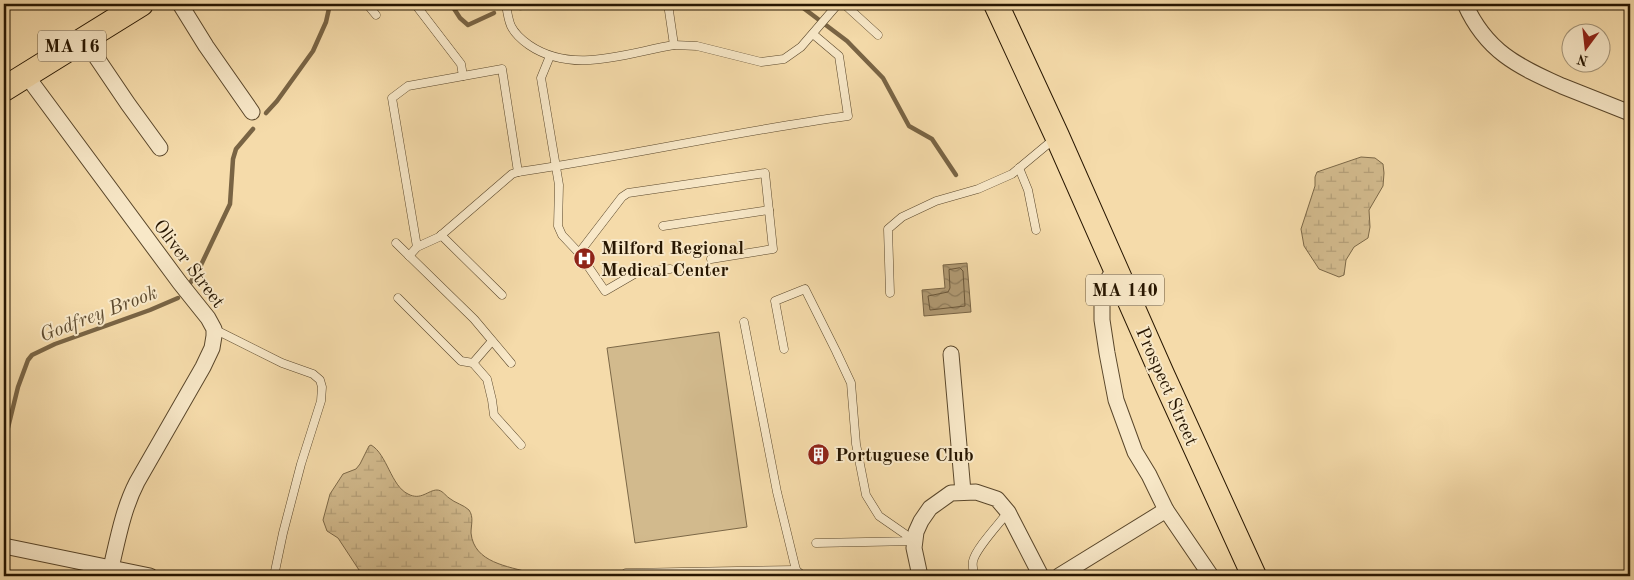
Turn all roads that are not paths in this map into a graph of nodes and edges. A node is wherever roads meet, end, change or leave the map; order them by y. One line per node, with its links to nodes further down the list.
1 (141, 4): 13 (main road, MA 16)
2 (180, 4): 19 (street)
3 (367, 4): 10 (lane)
4 (415, 4): 17 (lane)
5 (506, 4): 15 (lane)
6 (668, 4): 14 (lane)
7 (838, 4): 11 (lane); 12 (lane)
8 (996, 4): 21 (main road, Prospect Street / MA 140)
9 (1465, 4): 20 (street)
10 (376, 15)
11 (815, 32): 14 (lane); 23 (lane)
12 (878, 35)
13 (84, 39): 16 (main road, MA 16); 22 (street)
14 (674, 45): 15 (lane)
15 (550, 56): 23 (lane)
16 (26, 75): 18 (main road, MA 16); 41 (street, Oliver Street)
17 (463, 76): 25 (lane); 31 (lane)
18 (4, 89)
19 (252, 112)
20 (1630, 112)
21 (1057, 136): 24 (lane); 35 (main road, Prospect Street / MA 140)
22 (160, 148)
23 (556, 167): 25 (lane); 32 (lane)
24 (1018, 168): 28 (lane); 37 (lane)
25 (518, 172): 29 (lane)
26 (769, 210): 27 (lane); 32 (lane); 34 (lane)
27 (663, 226)
28 (1036, 230)
29 (442, 235): 31 (lane); 38 (lane)
30 (396, 243): 33 (lane)
31 (417, 247): 33 (lane)
32 (579, 253): 36 (lane)
33 (409, 256): 42 (lane)
34 (711, 259)
35 (1115, 268): 49 (street); 65 (main road, Prospect Street / MA 140)
36 (670, 270)
37 (890, 293)
38 (502, 296)
39 (398, 298): 46 (lane)
40 (744, 322): 54 (lane)
41 (214, 329): 55 (street, Oliver Street); 58 (lane)
42 (492, 341): 45 (lane); 46 (lane)
43 (784, 349): 51 (lane)
44 (951, 354): 48 (street)
45 (511, 362)
46 (473, 363): 47 (lane)
47 (522, 445)
48 (962, 492): 50 (street); 51 (street)
49 (1166, 510): 56 (street); 64 (street)
50 (1008, 512): 62 (lane); 63 (street)
51 (915, 541): 52 (lane); 61 (street)
52 (816, 543)
53 (4, 546): 55 (street)
54 (796, 570): 59 (lane); 60 (lane)
55 (110, 572): 57 (street)
56 (1067, 574)
57 (150, 576)
58 (274, 576)
59 (626, 576)
60 (803, 576)
61 (920, 576)
62 (975, 576)
63 (1041, 576)
64 (1211, 576)
65 (1254, 576)

